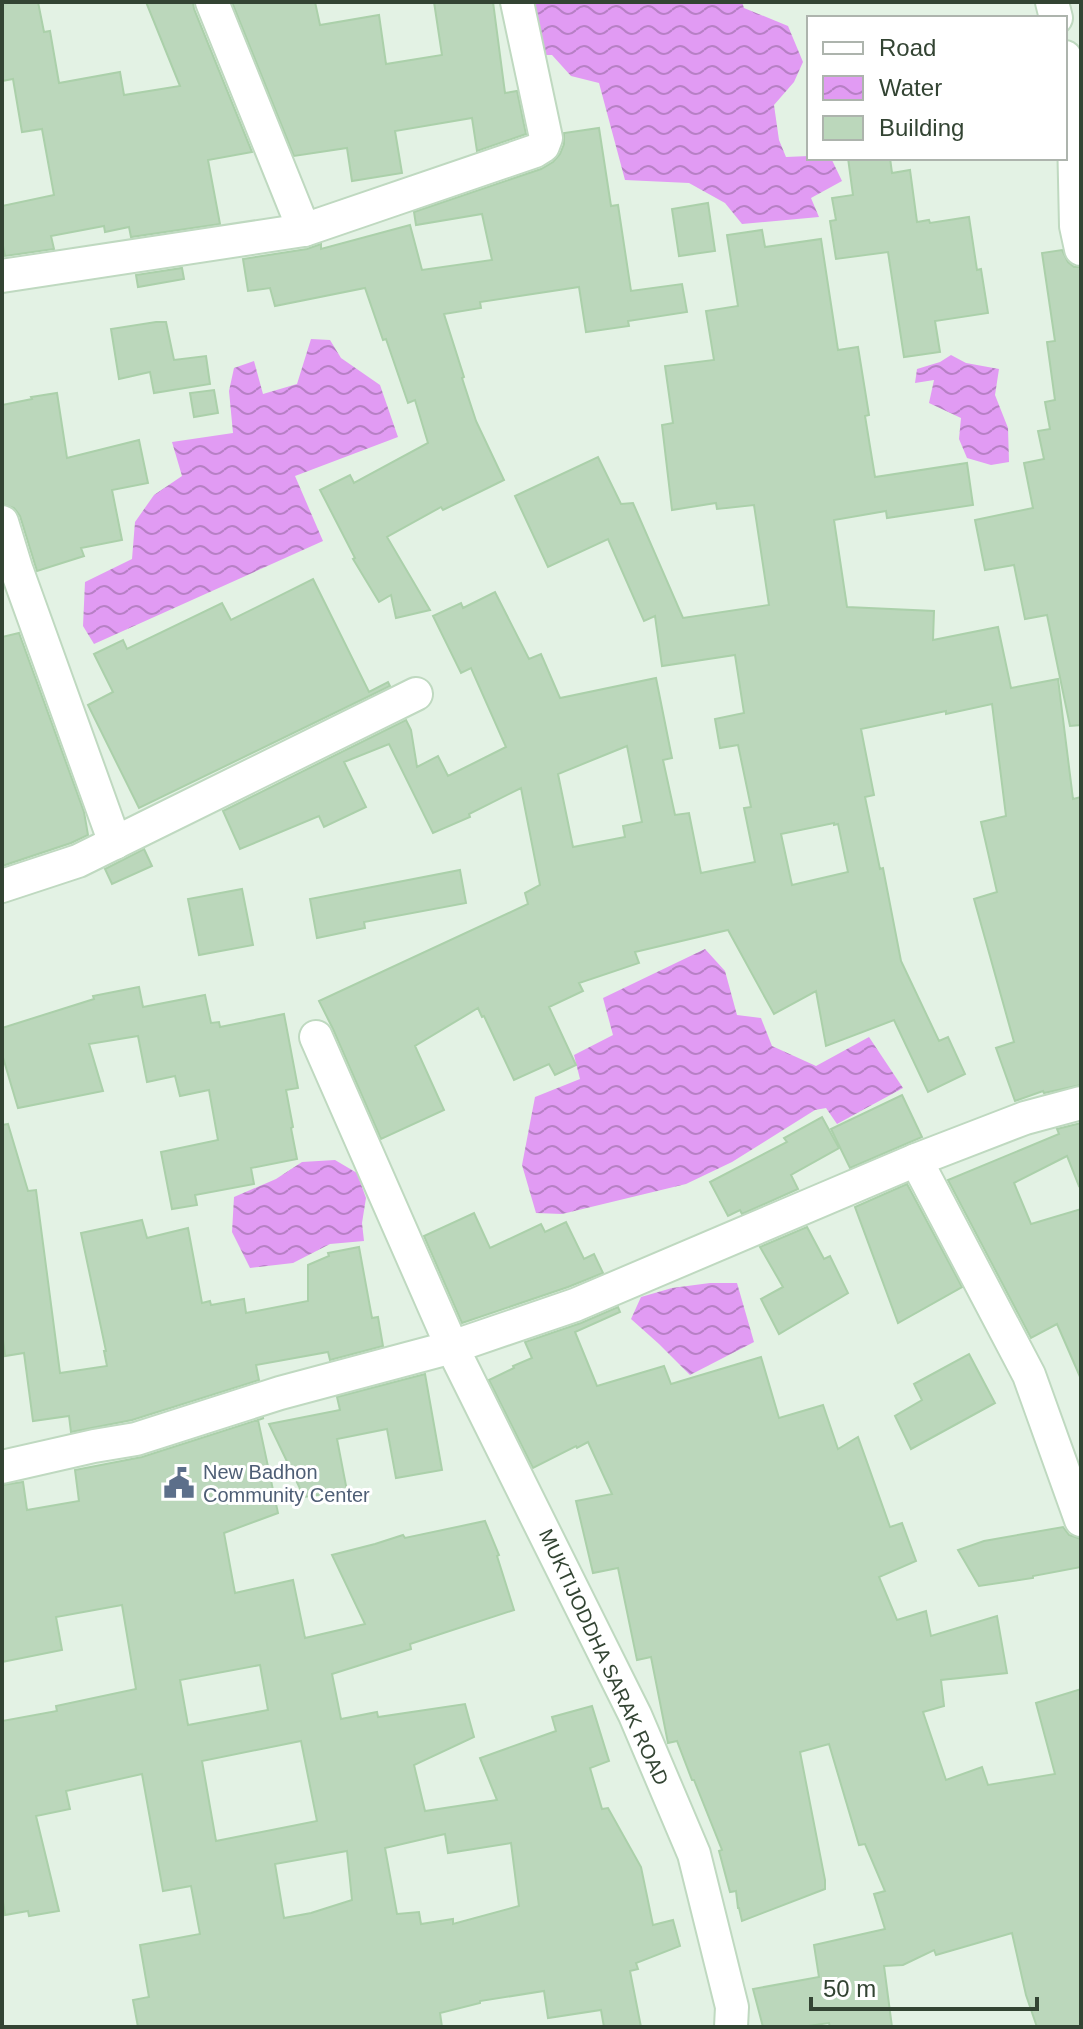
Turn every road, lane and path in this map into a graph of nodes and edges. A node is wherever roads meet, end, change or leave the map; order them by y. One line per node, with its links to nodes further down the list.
1 (212, 2): 4 (street)
2 (517, 2): 4 (street)
3 (1067, 65): 5 (street)
4 (304, 230): 6 (street)
5 (1081, 249)
6 (2, 276)
7 (2, 522): 9 (street)
8 (416, 694): 9 (street)
9 (115, 843): 10 (street)
10 (2, 886)
11 (316, 1037): 14 (street, MUKTIJODDHA SARAK ROAD)
12 (1081, 1103): 13 (street)
13 (916, 1160): 14 (street); 16 (street)
14 (452, 1347): 15 (street); 17 (street, MUKTIJODDHA SARAK ROAD)
15 (2, 1467)
16 (1081, 1520)
17 (731, 2027)

